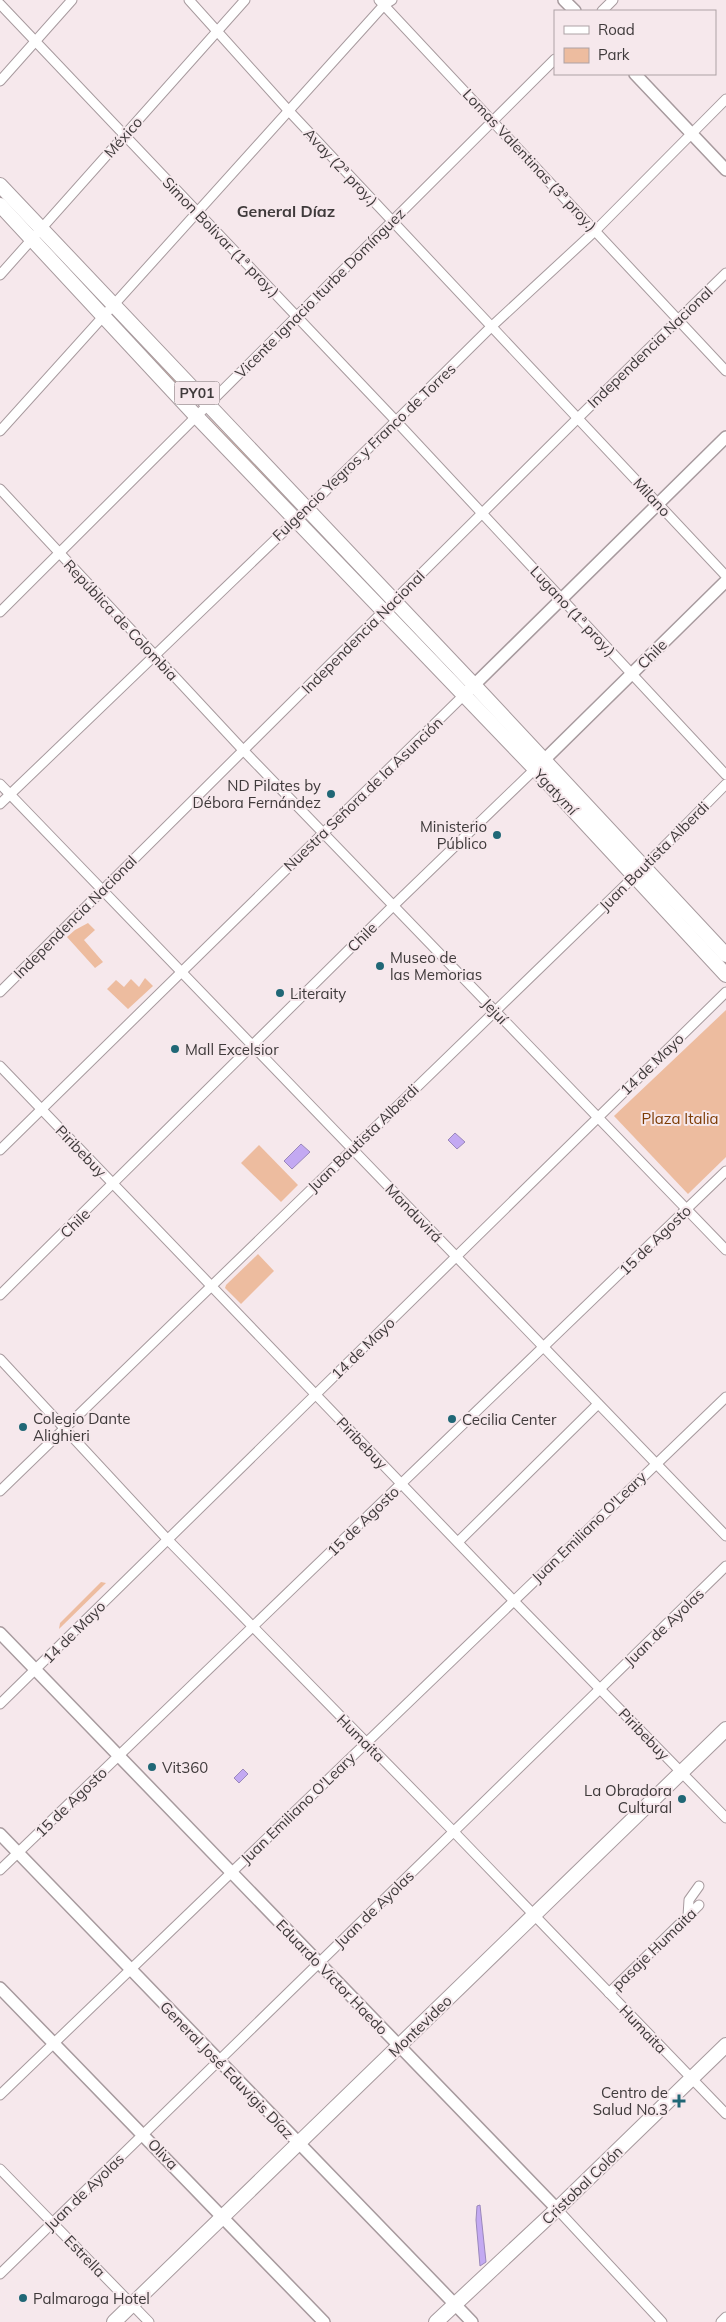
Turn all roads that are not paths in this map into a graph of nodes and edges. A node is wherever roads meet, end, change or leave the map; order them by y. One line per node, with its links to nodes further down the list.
1 (72, 0): 11 (street)
2 (189, 0): 10 (street, Avay (2ª proy.))
3 (245, 0): 10 (street, México)
4 (564, 0): 8 (street)
5 (613, 0): 9 (street)
6 (385, 2): 16 (street); 17 (street, Lomas Valentinas (3ª proy.))
7 (0, 4): 11 (street, Simon Bolivar (1ª proy.))
8 (574, 10)
9 (603, 10)
10 (218, 31): 16 (street, Avay (2ª proy.)); 19 (street, México)
11 (35, 41): 14 (street); 19 (street, Simon Bolivar (1ª proy.))
12 (554, 60): 17 (street, Vicente Ignacio Iturbe Domínguez)
13 (636, 75): 18 (street)
14 (0, 82)
15 (726, 99): 18 (street, Fulgencio Yegros y Franco de Torres)
16 (288, 110): 23 (street); 24 (street, Avay (2ª proy.))
17 (493, 122): 24 (street, Vicente Ignacio Iturbe Domínguez); 25 (street, Lomas Valentinas (3ª proy.))
18 (692, 134): 20 (street); 25 (street, Fulgencio Yegros y Franco de Torres)
19 (125, 135): 23 (street, Simon Bolivar (1ª proy.)); 26 (street, México)
20 (726, 170)
21 (0, 185): 26 (main road, PY01)
22 (0, 205): 26 (main road, PY01)
23 (197, 211): 29 (street); 31 (street, Simon Bolivar (1ª proy.))
24 (392, 222): 31 (street, Vicente Ignacio Iturbe Domínguez); 33 (street, Avay (2ª proy.))
25 (596, 230): 32 (street, Lomas Valentinas (3ª proy.)); 33 (street, Fulgencio Yegros y Franco de Torres)
26 (36, 234): 28 (street, México); 29 (main road, PY01); 30 (main road, PY01)
27 (726, 273): 32 (street, Independencia Nacional)
28 (0, 275)
29 (113, 305): 30 (street); 35 (main road, PY01)
30 (103, 316): 36 (main road, PY01); 39 (street)
31 (297, 316): 35 (street, Vicente Ignacio Iturbe Domínguez); 38 (street, Simon Bolivar (1ª proy.))
32 (679, 320): 34 (street, Lomas Valentinas (3ª proy.)); 37 (street, Independencia Nacional)
33 (491, 327): 37 (street, Avay (2ª proy.)); 38 (street, Fulgencio Yegros y Franco de Torres)
34 (726, 371)
35 (207, 404): 36 (street, Vicente Ignacio Iturbe Domínguez); 43 (main road, PY01)
36 (196, 416): 45 (main road, PY01); 46 (street, Vicente Ignacio Iturbe Domínguez)
37 (578, 418): 42 (street, Milano); 44 (street, Independencia Nacional)
38 (396, 421): 43 (street, Fulgencio Yegros y Franco de Torres); 44 (street, Simon Bolivar (1ª proy.))
39 (0, 431)
40 (726, 437): 42 (street, Nuestra Señora de la Asunción)
41 (0, 489): 46 (street, República de Colombia)
42 (659, 504): 47 (street, Milano); 49 (street, Nuestra Señora de la Asunción)
43 (307, 509): 45 (street, Fulgencio Yegros y Franco de Torres); 50 (main road, PY01)
44 (482, 514): 49 (street, Lugano (1ª proy.)); 50 (street, Independencia Nacional)
45 (296, 519): 50 (main road, PY01); 52 (street, Fulgencio Yegros y Franco de Torres)
46 (59, 553): 51 (street, Vicente Ignacio Iturbe Domínguez); 52 (street, República de Colombia)
47 (726, 576)
48 (726, 581): 53 (street, Chile)
49 (562, 600): 53 (street, Lugano (1ª proy.)); 54 (street, Nuestra Señora de la Asunción)
50 (389, 606): 54 (main road, Ygatymí / PY01); 55 (main road, Ygatymí); 56 (street, Independencia Nacional)
51 (0, 612)
52 (154, 655): 56 (street, República de Colombia); 61 (street, Fulgencio Yegros y Franco de Torres)
53 (632, 673): 57 (street, Chile); 58 (street, Lugano (1ª proy.))
54 (474, 685): 55 (street, Nuestra Señora de la Asunción); 57 (main road, Ygatymí)
55 (464, 695): 57 (main road, Ygatymí); 63 (street, Nuestra Señora de la Asunción)
56 (242, 750): 63 (street, Jejuí); 65 (street, Independencia Nacional)
57 (540, 764): 64 (main road, Ygatymí); 66 (street, Chile)
58 (726, 775)
59 (0, 784): 61 (street, Manduvirá)
60 (726, 784): 64 (street, Juan Bautista Alberdi)
61 (10, 795): 62 (street, Fulgencio Yegros y Franco de Torres); 65 (street, Manduvirá)
62 (0, 804)
63 (323, 833): 66 (street, Jejuí); 68 (street, Nuestra Señora de la Asunción)
64 (639, 872): 67 (main road, Ygatymí); 69 (main road, Ygatymí); 72 (street, Juan Bautista Alberdi)
65 (101, 891): 68 (street, Manduvirá); 70 (street, Independencia Nacional)
66 (393, 906): 72 (street, Jejuí); 73 (street, Chile)
67 (726, 955)
68 (180, 973): 73 (street, Manduvirá); 75 (street, Nuestra Señora de la Asunción)
69 (726, 975)
70 (0, 992)
71 (726, 992): 76 (street, 14 de Mayo)
72 (495, 1011): 76 (street, Jejuí); 77 (street, Juan Bautista Alberdi)
73 (252, 1047): 77 (street, Manduvirá); 80 (street, Chile)
74 (0, 1066): 75 (street, Piribebuy)
75 (41, 1109): 78 (street, Nuestra Señora de la Asunción); 80 (street, Piribebuy)
76 (598, 1117): 81 (street, Jejuí); 83 (street, 14 de Mayo)
77 (352, 1149): 83 (street, Manduvirá); 84 (street, Juan Bautista Alberdi)
78 (0, 1150)
79 (726, 1171): 81 (street, 15 de Agosto)
80 (114, 1184): 84 (street, Piribebuy); 85 (street, Chile)
81 (686, 1209): 82 (street, Jejuí); 86 (street, 15 de Agosto)
82 (726, 1250)
83 (456, 1257): 86 (street, Manduvirá); 88 (street, 14 de Mayo)
84 (211, 1286): 88 (street, Piribebuy); 91 (street, Juan Bautista Alberdi)
85 (0, 1295)
86 (543, 1347): 90 (street, Manduvirá); 93 (street, 15 de Agosto)
87 (0, 1359): 91 (street, Humaita)
88 (315, 1394): 93 (street, Piribebuy); 96 (street, 14 de Mayo)
89 (726, 1397): 92 (street, Juan Emiliano O'Leary)
90 (598, 1404): 92 (street, Manduvirá); 97 (street)
91 (65, 1428): 94 (street, Juan Bautista Alberdi); 96 (street, Humaita)
92 (656, 1464): 95 (street, Manduvirá); 99 (street, Juan Emiliano O'Leary)
93 (401, 1484): 97 (street, Piribebuy); 100 (street, 15 de Agosto)
94 (0, 1491)
95 (726, 1536)
96 (168, 1540): 100 (street, Humaita); 102 (street, 14 de Mayo)
97 (458, 1542): 99 (street, Piribebuy)
98 (726, 1566): 103 (street, Juan de Ayolas)
99 (513, 1600): 103 (street, Piribebuy); 106 (street, Juan Emiliano O'Leary)
100 (252, 1627): 106 (street, Humaita); 107 (street, 15 de Agosto)
101 (0, 1633): 102 (street, Eduardo Victor Haedo)
102 (36, 1670): 104 (street, 14 de Mayo); 107 (street, Eduardo Victor Haedo)
103 (600, 1689): 108 (street, Piribebuy); 110 (street, Juan de Ayolas)
104 (0, 1704)
105 (726, 1729): 108 (main road, Montevideo)
106 (366, 1743): 110 (street, Humaita); 114 (street, Juan Emiliano O'Leary)
107 (118, 1756): 112 (street, 15 de Agosto); 114 (street, Eduardo Victor Haedo)
108 (682, 1772): 109 (street, Piribebuy); 117 (main road, Montevideo)
109 (726, 1818)
110 (454, 1832): 117 (street, Humaita); 119 (street, Juan de Ayolas)
111 (0, 1834): 112 (street, General José Eduvigis Díaz)
112 (18, 1853): 113 (street, 15 de Agosto); 120 (street, General José Eduvigis Díaz)
113 (0, 1870)
114 (232, 1873): 119 (street, Eduardo Victor Haedo); 120 (street, Juan Emiliano O'Leary)
115 (699, 1886): 118 (street)
116 (699, 1905): 118 (street, pasaje Humaita)
117 (534, 1916): 122 (street, Humaita); 125 (main road, Montevideo)
118 (688, 1916): 122 (street, pasaje Humaita)
119 (318, 1963): 125 (street, Eduardo Victor Haedo); 126 (street, Juan de Ayolas)
120 (130, 1969): 123 (street, Juan Emiliano O'Leary); 126 (street, General José Eduvigis Díaz)
121 (0, 1988): 123 (street, Oliva)
122 (609, 1993): 127 (street, Humaita)
123 (53, 2043): 128 (street, Juan Emiliano O'Leary); 130 (street, Oliva)
124 (726, 2045): 127 (main road, Cristobal Colón)
125 (399, 2046): 131 (main road, Montevideo); 133 (street, Eduardo Victor Haedo)
126 (219, 2060): 130 (street, Juan de Ayolas); 131 (street, General José Eduvigis Díaz)
127 (691, 2078): 129 (street, Humaita); 133 (main road, Cristobal Colón)
128 (0, 2095)
129 (726, 2114)
130 (143, 2134): 134 (street, Oliva); 135 (street, Juan de Ayolas)
131 (298, 2142): 134 (main road, Montevideo); 138 (street, General José Eduvigis Díaz)
132 (0, 2169): 135 (street, Estrella)
133 (557, 2210): 138 (main road, Cristobal Colón); 145 (street, Eduardo Victor Haedo)
134 (222, 2216): 137 (main road, Montevideo); 142 (street, Oliva)
135 (52, 2223): 136 (street, Juan de Ayolas); 137 (street, Estrella)
136 (0, 2274)
137 (132, 2304): 140 (main road, Montevideo); 141 (street, Estrella)
138 (455, 2304): 143 (main road, Cristobal Colón); 144 (street, General José Eduvigis Díaz)
139 (726, 2317): 146 (street)
140 (114, 2322)
141 (149, 2322)
142 (324, 2322)
143 (436, 2322)
144 (472, 2322)
145 (662, 2322)
146 (721, 2322)

